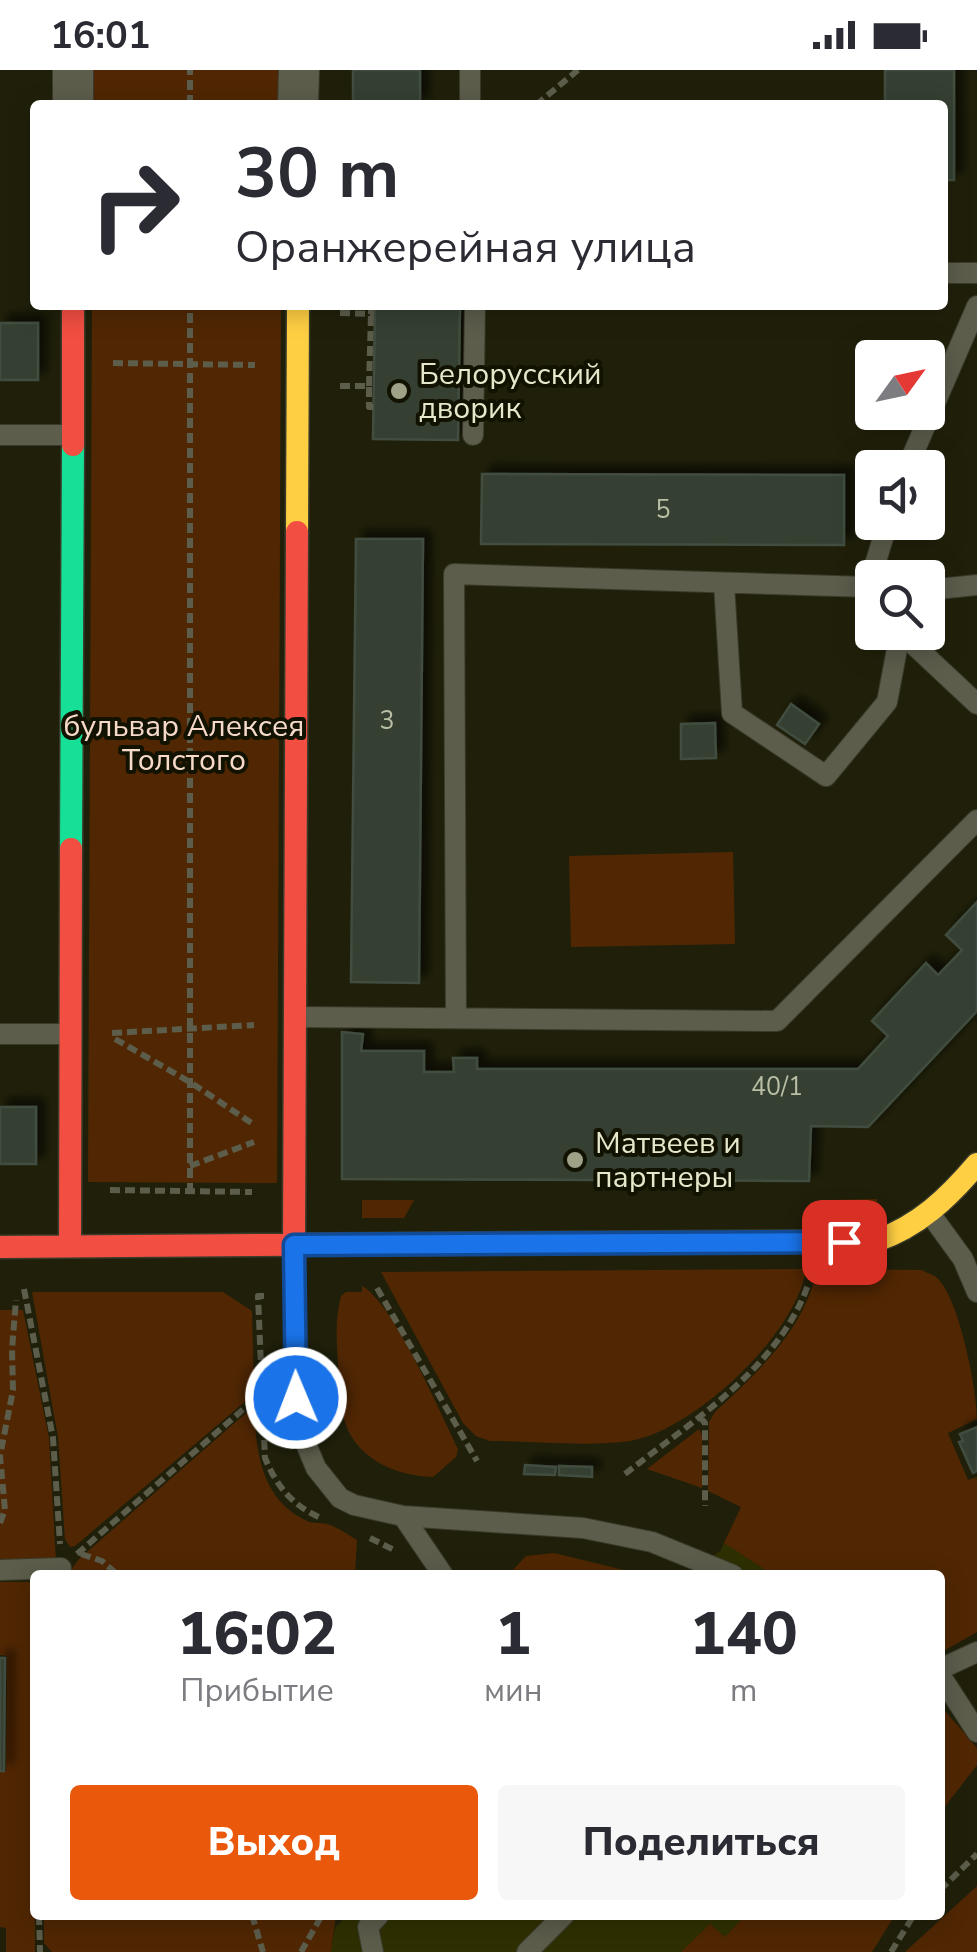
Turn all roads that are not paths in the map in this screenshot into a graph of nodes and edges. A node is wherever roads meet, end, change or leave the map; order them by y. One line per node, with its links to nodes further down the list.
1 (73, 70): 4 (street)
2 (298, 70): 5 (street)
3 (470, 70): 6 (lane)
4 (73, 100)
5 (298, 100)
6 (470, 100)
7 (948, 273): 8 (lane)
8 (977, 273)
9 (977, 306): 16 (lane)
10 (72, 310): 15 (street)
11 (298, 310): 25 (street)
12 (475, 310): 14 (lane)
13 (0, 434): 15 (lane)
14 (473, 434)
15 (72, 435): 28 (street)
16 (915, 450)
17 (724, 584): 19 (lane); 21 (lane); 26 (lane)
18 (977, 585): 20 (lane)
19 (855, 587)
20 (945, 588)
21 (897, 650)
22 (918, 650): 23 (lane)
23 (977, 704)
24 (977, 820): 26 (lane)
25 (295, 1017): 26 (lane); 32 (street)
26 (456, 1017)
27 (0, 1034): 28 (lane)
28 (71, 1034): 31 (street)
29 (977, 1164): 30 (street)
30 (931, 1215): 32 (street); 34 (lane)
31 (70, 1245): 32 (street); 33 (street)
32 (294, 1245): 35 (lane)
33 (0, 1247)
34 (977, 1292)
35 (403, 1516): 38 (lane); 39 (lane)
36 (61, 1568): 37 (lane)
37 (0, 1570)
38 (440, 1570)
39 (720, 1570)
40 (977, 1652): 41 (lane)
41 (945, 1669)
42 (945, 1680): 43 (lane)
43 (977, 1732)
44 (374, 1920): 46 (lane)
45 (559, 1920): 47 (lane)
46 (373, 1952)
47 (527, 1952)

